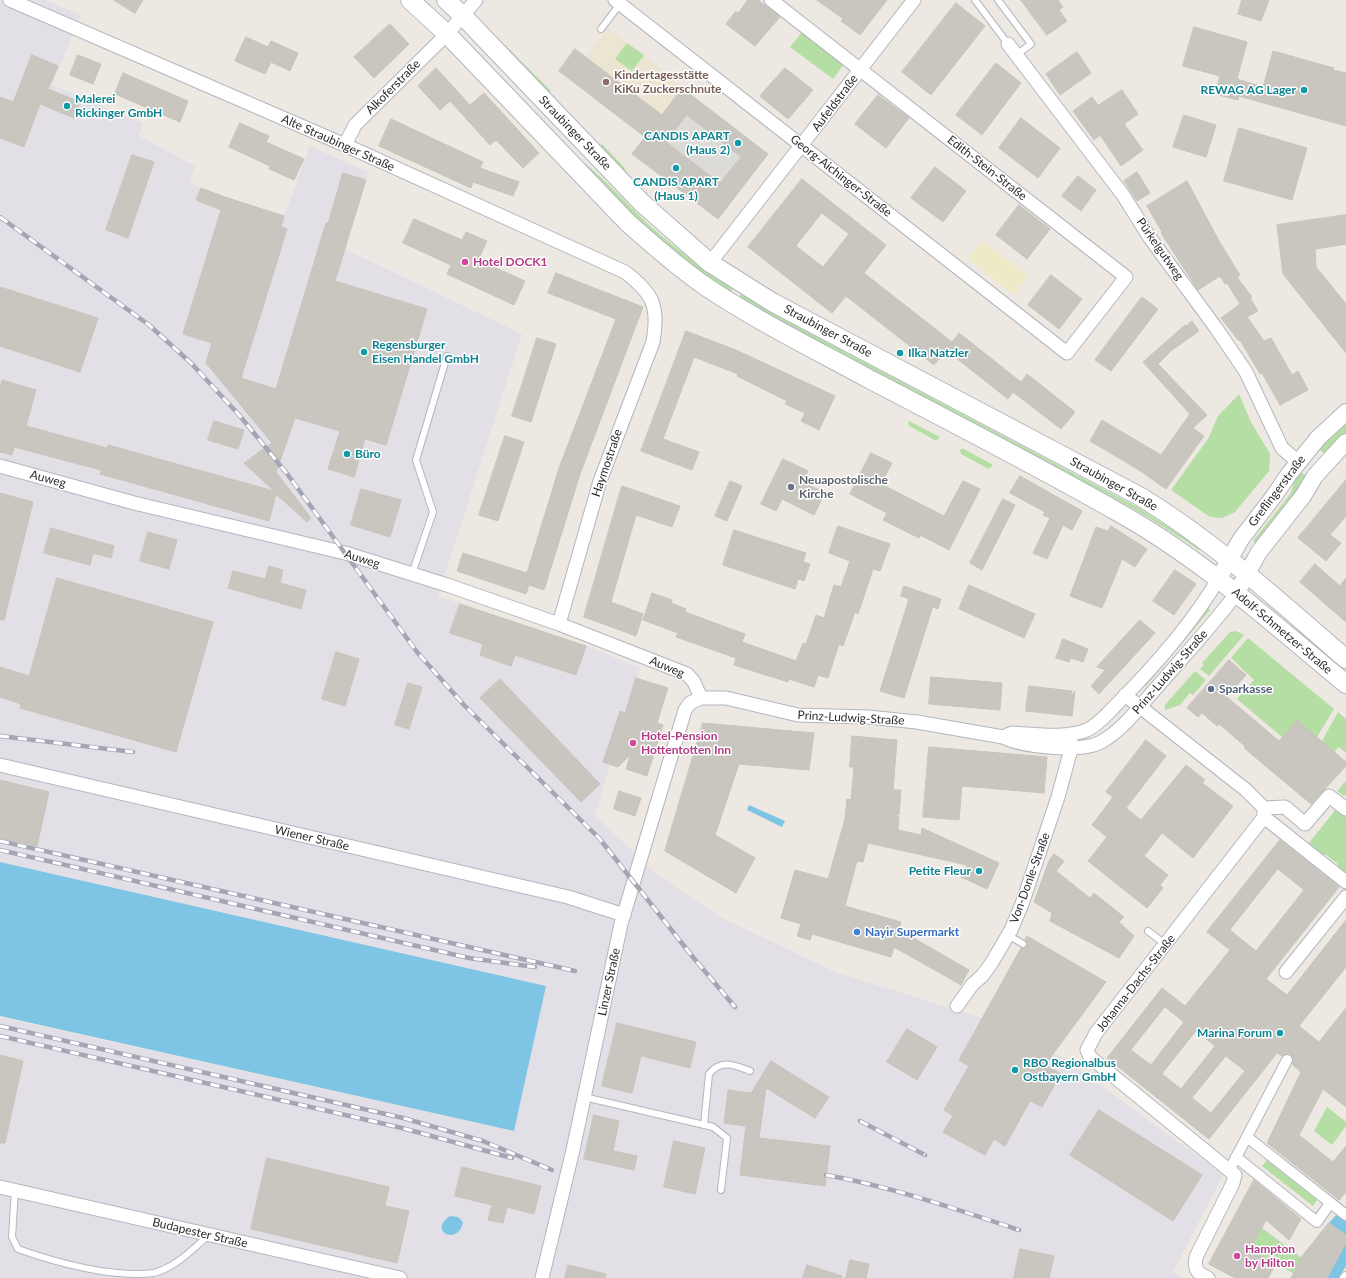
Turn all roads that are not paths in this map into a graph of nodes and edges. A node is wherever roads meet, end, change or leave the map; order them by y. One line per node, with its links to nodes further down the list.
1 (13, 0): 16 (street, Alte Straubinger Straße)
2 (410, 0): 12 (main road, Straubinger Straße)
3 (446, 0): 10 (main road, Straubinger Straße)
4 (476, 0): 10 (street)
5 (772, 0): 15 (street, Edith-Stein-Straße)
6 (914, 0): 15 (street, Aufeldstraße)
7 (975, 0): 13 (lane)
8 (998, 0): 14 (lane)
9 (617, 2): 11 (lane); 17 (street, Georg-Aichinger-Straße)
10 (463, 16): 12 (street); 18 (main road, Straubinger Straße)
11 (602, 29)
12 (447, 34): 16 (street, Alkoferstraße); 29 (main road, Straubinger Straße)
13 (1008, 44): 14 (street, Pürkelgutweg)
14 (1016, 55): 24 (street, Pürkelgutweg)
15 (861, 70): 17 (street, Aufeldstraße); 20 (street, Edith-Stein-Straße)
16 (345, 145): 19 (street, Alte Straubinger Straße)
17 (802, 146): 18 (street, Aufeldstraße); 20 (street, Georg-Aichinger-Straße)
18 (710, 263): 26 (main road, Straubinger Straße)
19 (653, 303): 31 (street, Haymostraße)
20 (1067, 353)
21 (447, 356): 27 (lane)
22 (1346, 412): 24 (street, Greflingerstraße)
23 (1346, 442): 28 (street, Greflingerstraße)
24 (1298, 462): 26 (street, Greflingerstraße)
25 (0, 466): 27 (street, Auweg)
26 (1229, 559): 28 (main road, Straubinger Straße); 29 (street, Greflingerstraße)
27 (412, 574): 31 (street, Auweg)
28 (1247, 574): 30 (street, Greflingerstraße); 32 (main road, Adolf-Schmetzer-Straße)
29 (1219, 578): 30 (main road, Adolf-Schmetzer-Straße); 34 (street, Prinz-Ludwig-Straße)
30 (1236, 594): 33 (main road, Adolf-Schmetzer-Straße); 36 (street, Prinz-Ludwig-Straße)
31 (559, 624): 35 (street, Auweg)
32 (1346, 659)
33 (1346, 684)
34 (1125, 695): 36 (street); 37 (street, Prinz-Ludwig-Straße)
35 (700, 698): 38 (street, Prinz-Ludwig-Straße); 45 (street, Linzer Straße)
36 (1140, 707): 39 (street, Prinz-Ludwig-Straße); 42 (street)
37 (1070, 734): 38 (street, Prinz-Ludwig-Straße); 39 (street, Von-Donle-Straße)
38 (1003, 736): 39 (street, Prinz-Ludwig-Straße)
39 (1071, 748): 47 (street, Von-Donle-Straße)
40 (0, 765): 45 (street, Wiener Straße)
41 (1346, 809): 42 (street)
42 (1264, 813): 43 (street); 49 (street, Johanna-Dachs-Straße)
43 (1346, 882)
44 (1346, 897): 50 (street)
45 (624, 915): 54 (street, Linzer Straße)
46 (1148, 931): 49 (lane)
47 (1008, 935): 48 (lane); 51 (street, Von-Donle-Straße)
48 (1023, 944)
49 (1165, 944): 58 (street, Johanna-Dachs-Straße)
50 (1286, 972)
51 (957, 1006)
52 (1287, 1060): 56 (street)
53 (750, 1070): 55 (lane)
54 (584, 1097): 55 (lane); 67 (street, Linzer Straße)
55 (704, 1125): 61 (lane)
56 (1247, 1136): 57 (street); 62 (street)
57 (1236, 1157): 58 (street); 62 (street)
58 (1230, 1169): 68 (street)
59 (0, 1186): 60 (street, Budapester Straße)
60 (15, 1190): 64 (street, Budapester Straße); 65 (lane)
61 (721, 1190)
62 (1330, 1203): 63 (street)
63 (1345, 1212)
64 (209, 1235): 65 (lane); 66 (street, Budapester Straße)
65 (125, 1277)
66 (400, 1278)
67 (542, 1278)
68 (1208, 1278)

